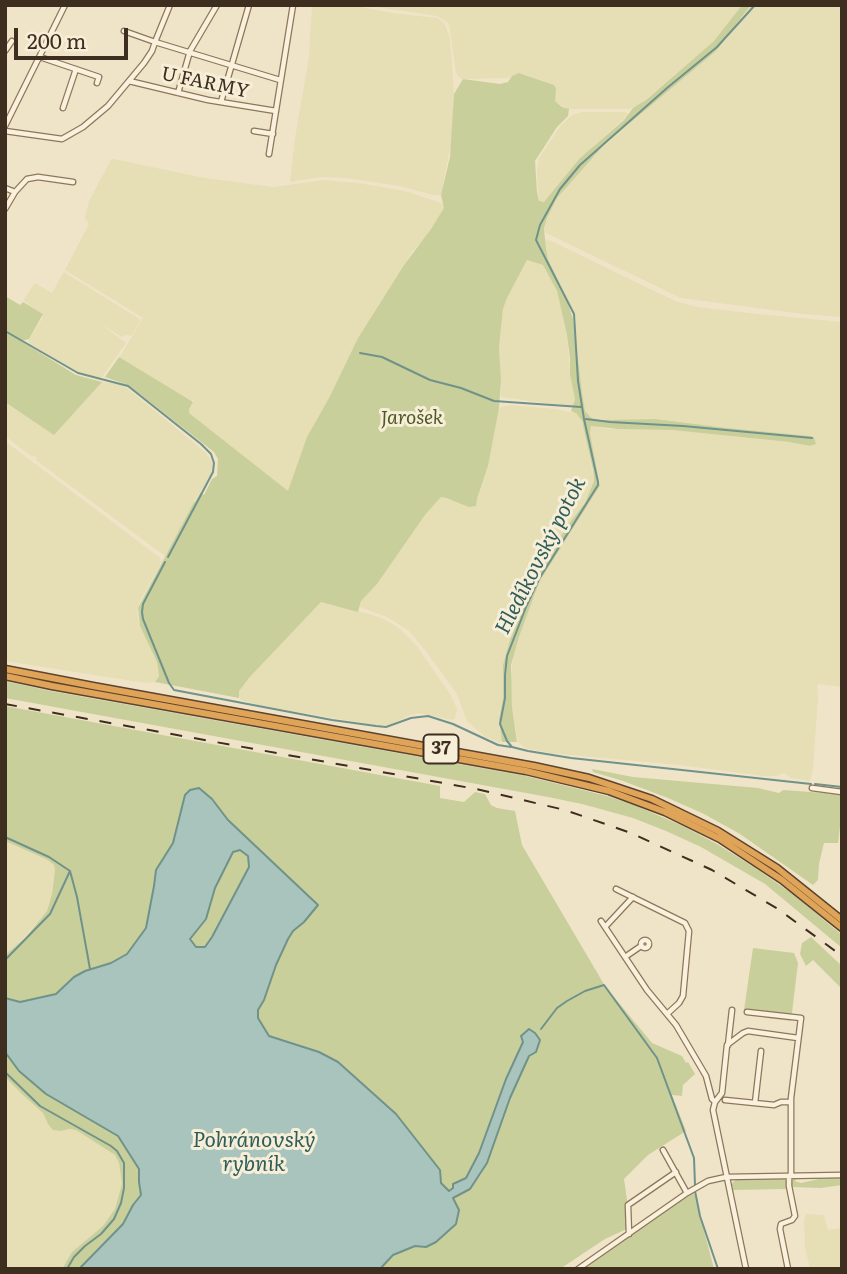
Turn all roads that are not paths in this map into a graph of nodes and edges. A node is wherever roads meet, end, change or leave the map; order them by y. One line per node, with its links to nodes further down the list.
1 (65, 5): 11 (street)
2 (170, 5): 8 (street)
3 (217, 5): 10 (street)
4 (249, 5): 12 (street)
5 (293, 5): 14 (street)
6 (124, 31): 8 (street)
7 (12, 41): 9 (street)
8 (155, 43): 10 (street); 15 (street)
9 (5, 51)
10 (190, 54): 12 (street); 17 (street)
11 (40, 57): 13 (street); 21 (street)
12 (231, 65): 14 (street); 18 (street)
13 (76, 69): 16 (street); 19 (street)
14 (280, 80): 20 (street)
15 (129, 81): 17 (street, U FARMY); 21 (street)
16 (97, 83)
17 (178, 93): 18 (street, U FARMY)
18 (220, 102): 20 (street, U FARMY)
19 (63, 108)
20 (276, 111): 23 (street)
21 (5, 128)
22 (254, 131): 23 (street)
23 (273, 135): 24 (street)
24 (269, 154)
25 (73, 182): 27 (street)
26 (5, 188): 27 (street)
27 (15, 192): 28 (street)
28 (5, 209)
29 (5, 669): 35 (highway, 37)
30 (5, 676): 38 (highway, 37)
31 (812, 788): 32 (street)
32 (842, 792)
33 (616, 889): 34 (street)
34 (633, 897): 37 (street); 43 (street)
35 (842, 920)
36 (601, 921): 37 (street)
37 (605, 927): 40 (street)
38 (842, 928)
39 (641, 946): 40 (street)
40 (625, 957): 43 (street)
41 (732, 1010): 45 (street)
42 (747, 1012): 44 (street)
43 (667, 1014): 48 (street)
44 (798, 1038): 45 (street); 49 (street)
45 (727, 1045): 48 (street)
46 (761, 1051): 50 (street)
47 (726, 1100): 50 (street)
48 (715, 1102): 55 (street)
49 (790, 1102): 50 (street); 54 (street)
50 (755, 1103)
51 (663, 1150): 52 (street)
52 (676, 1172): 56 (street); 57 (street)
53 (842, 1175): 54 (street)
54 (790, 1176): 55 (street); 60 (street)
55 (726, 1177): 56 (street); 59 (street)
56 (687, 1193): 57 (street)
57 (629, 1234): 58 (street)
58 (578, 1269)
59 (746, 1269)
60 (788, 1269)

